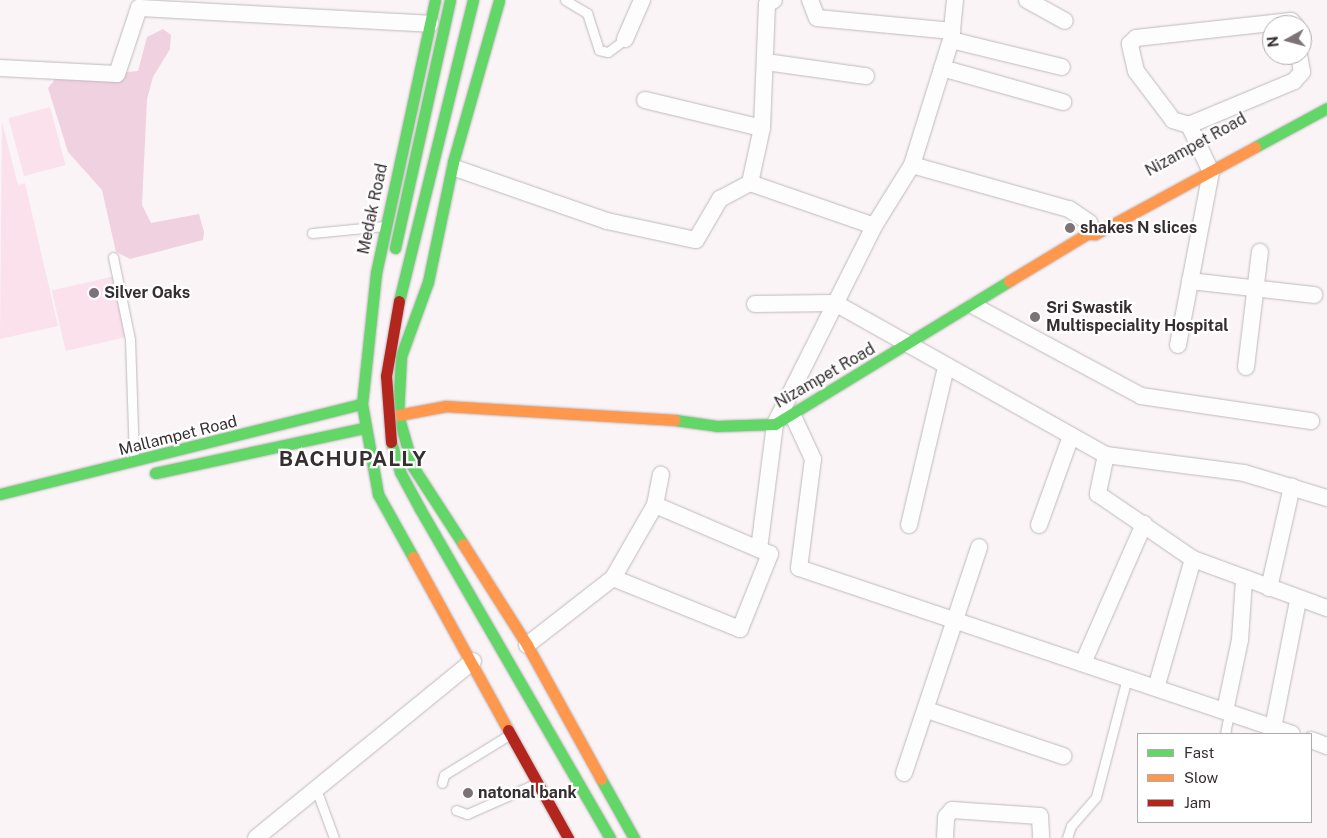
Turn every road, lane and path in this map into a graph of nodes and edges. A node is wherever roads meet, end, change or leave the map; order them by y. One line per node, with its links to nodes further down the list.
1 (435, 0): 12 (main road, Medak Road)
2 (450, 0): 38 (main road, bridge)
3 (472, 0): 108 (main road, bridge)
4 (500, 0): 29 (main road)
5 (565, 0): 15 (lane)
6 (642, 0): 15 (street)
7 (774, 0): 16 (street)
8 (810, 0): 14 (street)
9 (955, 0): 14 (street)
10 (1027, 0): 11 (street)
11 (1065, 21)
12 (431, 24): 19 (street); 31 (main road, Medak Road)
13 (1262, 25): 25 (street)
14 (951, 35): 18 (street); 20 (street)
15 (625, 39)
16 (766, 62): 21 (street); 26 (street)
17 (1301, 65): 25 (street)
18 (1062, 67)
19 (0, 68)
20 (942, 68): 23 (street); 28 (street)
21 (866, 76)
22 (645, 100): 26 (street)
23 (1063, 102)
24 (1327, 108): 27 (main road, Nizampet Road)
25 (1189, 124): 27 (street)
26 (762, 128): 30 (street)
27 (1210, 161): 33 (main road, Nizampet Road); 40 (street)
28 (912, 165): 32 (street); 33 (street)
29 (455, 168): 30 (street); 35 (main road)
30 (750, 183): 32 (street)
31 (386, 226): 34 (lane); 35 (lane); 53 (main road, Medak Road)
32 (874, 226): 43 (street)
33 (1088, 229): 45 (main road, Nizampet Road)
34 (312, 233)
35 (439, 235): 51 (main road)
36 (1260, 252): 41 (street)
37 (113, 257): 62 (lane)
38 (394, 258)
39 (391, 278): 71 (main road)
40 (1190, 281): 41 (street); 46 (street)
41 (1255, 288): 42 (street); 49 (street)
42 (1314, 294)
43 (835, 302): 44 (street); 47 (street); 58 (street)
44 (755, 304)
45 (974, 306): 47 (main road, Nizampet Road); 57 (street)
46 (1178, 346)
47 (907, 347): 48 (street); 56 (main road, Nizampet Road)
48 (946, 367): 60 (street); 73 (street)
49 (1246, 367)
50 (416, 392): 51 (main road)
51 (397, 395): 55 (main road)
52 (510, 396): 54 (main road)
53 (362, 404): 59 (main road, Medak Road); 62 (main road, Mallampet Road)
54 (546, 411): 55 (main road, Nizampet Road); 58 (main road, Nizampet Road)
55 (398, 415): 80 (main road)
56 (792, 416): 58 (main road, Nizampet Road); 85 (street)
57 (1311, 421)
58 (775, 424): 76 (street)
59 (364, 428): 64 (main road, Mallampet Road); 84 (main road, Medak Road)
60 (1072, 436): 61 (street); 74 (street)
61 (1106, 455): 65 (street); 72 (street)
62 (134, 463): 66 (main road, Mallampet Road)
63 (661, 475): 69 (street)
64 (145, 476)
65 (1292, 488): 67 (street); 81 (street)
66 (0, 494)
67 (1327, 498)
68 (19, 503): 70 (main road)
69 (655, 505): 76 (street); 78 (street)
70 (0, 508)
71 (404, 509)
72 (1144, 524): 77 (street); 88 (street)
73 (909, 525)
74 (1039, 525)
75 (980, 547): 85 (street)
76 (759, 549): 78 (street)
77 (1193, 559): 79 (street); 90 (street)
78 (613, 578): 86 (street)
79 (1244, 578): 81 (street); 92 (street)
80 (492, 588): 84 (main road); 86 (main road)
81 (1269, 588): 82 (street)
82 (1298, 600): 83 (street); 93 (street)
83 (1327, 608)
84 (455, 612): 87 (main road, Medak Road)
85 (957, 620): 88 (street); 91 (street)
86 (527, 645): 109 (main road)
87 (472, 661): 94 (main road, Medak Road); 103 (street)
88 (1083, 663): 89 (street)
89 (1127, 678): 90 (street); 112 (lane)
90 (1156, 688): 92 (street)
91 (927, 710): 99 (street); 100 (street)
92 (1227, 712): 93 (street); 95 (lane)
93 (1273, 728): 96 (street)
94 (513, 733): 101 (lane); 102 (main road, Medak Road)
95 (1225, 733)
96 (1289, 733)
97 (1312, 740): 98 (street)
98 (1327, 746)
99 (1063, 756)
100 (904, 773)
101 (442, 783)
102 (537, 783): 104 (lane); 107 (main road, Medak Road)
103 (316, 789): 105 (street); 106 (lane)
104 (456, 810)
105 (256, 838)
106 (334, 838)
107 (568, 838)
108 (610, 838)
109 (634, 838)
110 (945, 838): 111 (street)
111 (1041, 838)
112 (1067, 838)

